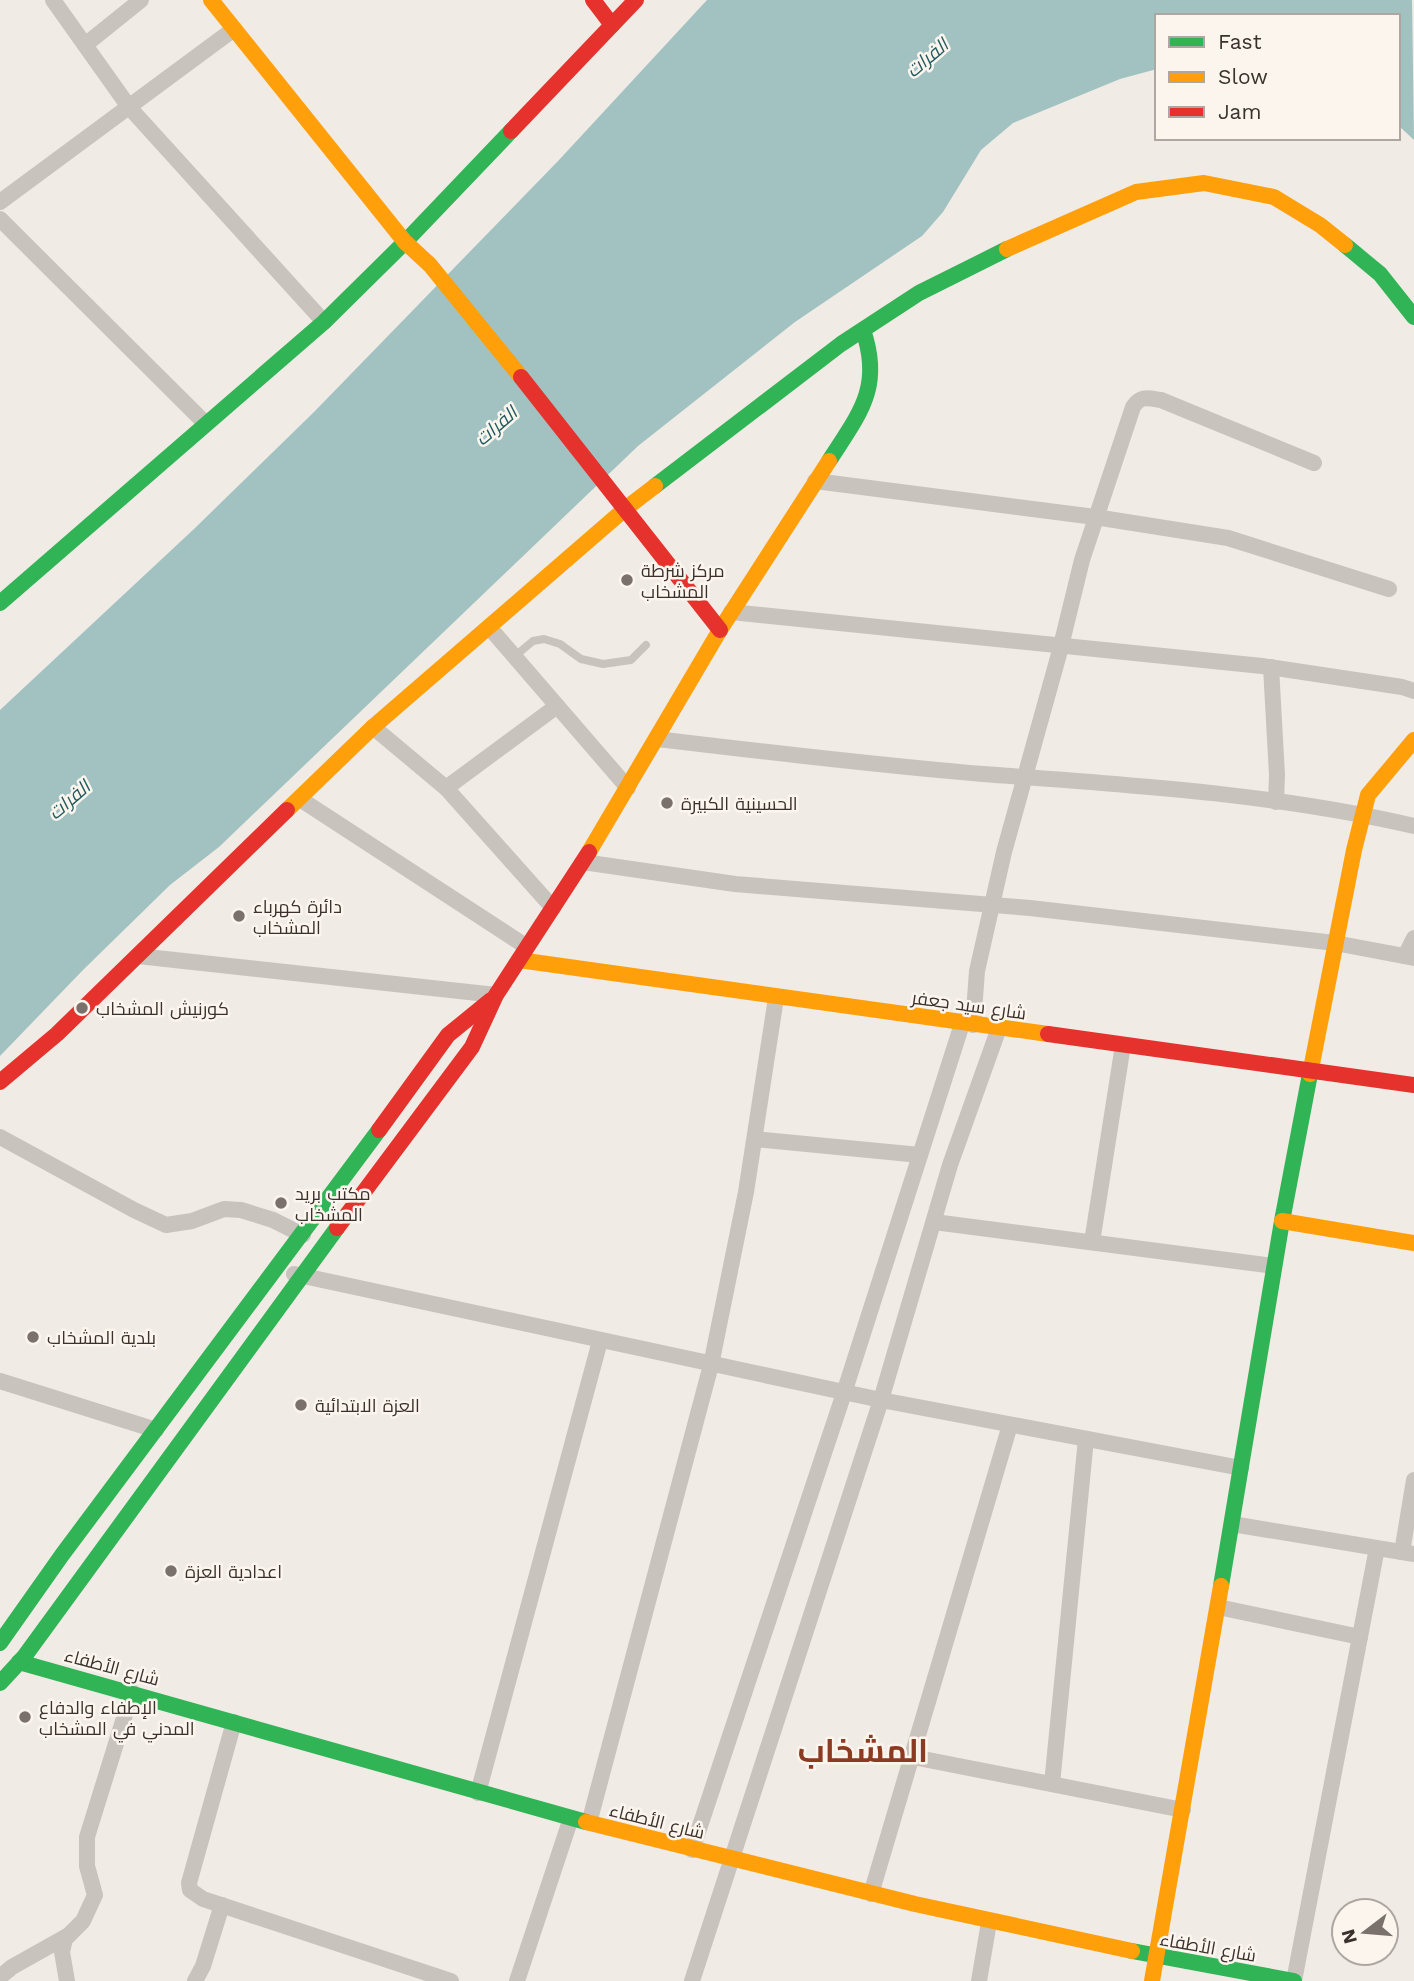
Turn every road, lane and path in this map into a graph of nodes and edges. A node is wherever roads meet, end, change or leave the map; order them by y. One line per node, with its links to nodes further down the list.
1 (53, 0): 8 (street)
2 (141, 0): 8 (street)
3 (211, 0): 7 (street)
4 (593, 0): 6 (street)
5 (636, 0): 6 (street)
6 (612, 25): 12 (street)
7 (234, 29): 9 (street); 12 (street)
8 (85, 45): 9 (street)
9 (129, 107): 10 (street); 14 (street)
10 (0, 202)
11 (0, 219): 16 (street)
12 (405, 242): 14 (street); 19 (street)
13 (1414, 317): 15 (street)
14 (324, 322): 16 (street)
15 (863, 330): 18 (street); 19 (street)
16 (206, 424): 22 (street)
17 (1314, 463): 20 (street)
18 (815, 481): 20 (street); 23 (street)
19 (625, 509): 24 (street); 25 (street)
20 (1095, 517): 21 (street); 27 (street)
21 (1389, 589)
22 (0, 603)
23 (731, 612): 25 (street); 27 (street)
24 (489, 627): 28 (street); 32 (street)
25 (720, 630): 33 (street)
26 (646, 645): 28 (lane)
27 (1061, 646): 29 (street); 35 (street)
28 (514, 656): 31 (street)
29 (1271, 667): 30 (street); 39 (street)
30 (1414, 691)
31 (557, 706): 36 (street); 37 (street)
32 (373, 727): 36 (street); 38 (street)
33 (657, 739): 35 (street); 37 (street)
34 (1414, 740): 40 (street)
35 (1025, 777): 39 (street); 43 (street)
36 (446, 788): 44 (street)
37 (628, 788): 42 (street)
38 (300, 799): 47 (street); 48 (street)
39 (1276, 802): 40 (street)
40 (1363, 814): 41 (street); 46 (street)
41 (1414, 826)
42 (583, 862): 43 (street); 44 (street)
43 (992, 905): 46 (street); 52 (street)
44 (553, 908): 47 (street)
45 (1414, 938): 49 (street)
46 (1335, 943): 49 (street); 55 (street)
47 (523, 953): 50 (street); 51 (street, شارع سيد جعفر)
48 (138, 956): 50 (street); 56 (street)
49 (1410, 957)
50 (496, 995): 63 (street); 68 (street)
51 (776, 998): 52 (street, شارع سيد جعفر); 59 (street)
52 (967, 1024): 53 (street, شارع سيد جعفر); 60 (street)
53 (999, 1028): 54 (street, شارع سيد جعفر); 62 (street)
54 (1123, 1045): 55 (street, شارع سيد جعفر); 64 (street)
55 (1311, 1070): 57 (street, شارع سيد جعفر); 61 (street)
56 (0, 1082)
57 (1414, 1086)
58 (0, 1137): 63 (street)
59 (755, 1139): 60 (street); 70 (street)
60 (920, 1155): 72 (street)
61 (1282, 1221): 65 (street); 66 (street)
62 (933, 1222): 64 (street); 73 (street)
63 (303, 1235): 67 (street)
64 (1092, 1242): 66 (street)
65 (1414, 1242)
66 (1274, 1266): 77 (street)
67 (277, 1269): 68 (street); 75 (street)
68 (301, 1276): 69 (street); 85 (street)
69 (600, 1341): 70 (street); 91 (street)
70 (712, 1364): 72 (street); 94 (street)
71 (0, 1381): 75 (street)
72 (844, 1393): 73 (street); 95 (street)
73 (881, 1400): 74 (street); 96 (street)
74 (1010, 1425): 76 (street); 89 (street)
75 (156, 1430): 84 (street)
76 (1086, 1439): 77 (street); 90 (street)
77 (1241, 1468): 79 (street)
78 (1414, 1480): 81 (street)
79 (1232, 1524): 80 (street); 82 (street)
80 (1377, 1548): 81 (street); 83 (street)
81 (1408, 1553)
82 (1218, 1607): 83 (street); 92 (street)
83 (1360, 1637): 110 (street)
84 (0, 1643)
85 (19, 1662): 86 (street); 87 (street, شارع الأطفاء)
86 (0, 1683)
87 (132, 1692): 88 (street, شارع الأطفاء); 100 (street)
88 (234, 1722): 91 (street, شارع الأطفاء); 98 (street)
89 (913, 1757): 90 (street); 97 (street)
90 (1052, 1784): 92 (street)
91 (478, 1793): 93 (street, شارع الأطفاء)
92 (1183, 1810): 101 (street)
93 (571, 1818): 94 (street, شارع الأطفاء); 106 (street)
94 (589, 1823): 95 (street, شارع الأطفاء)
95 (692, 1850): 96 (street, شارع الأطفاء)
96 (732, 1860): 97 (street, شارع الأطفاء); 107 (street)
97 (871, 1894): 99 (street, شارع الأطفاء)
98 (222, 1905): 104 (street); 105 (street)
99 (989, 1922): 101 (street, شارع الأطفاء); 108 (street)
100 (69, 1935): 102 (street); 103 (street)
101 (1156, 1957): 109 (street); 110 (street, شارع الأطفاء)
102 (0, 1978)
103 (68, 1981)
104 (195, 1981)
105 (451, 1981)
106 (517, 1981)
107 (692, 1981)
108 (979, 1981)
109 (1152, 1981)
110 (1294, 1981)

